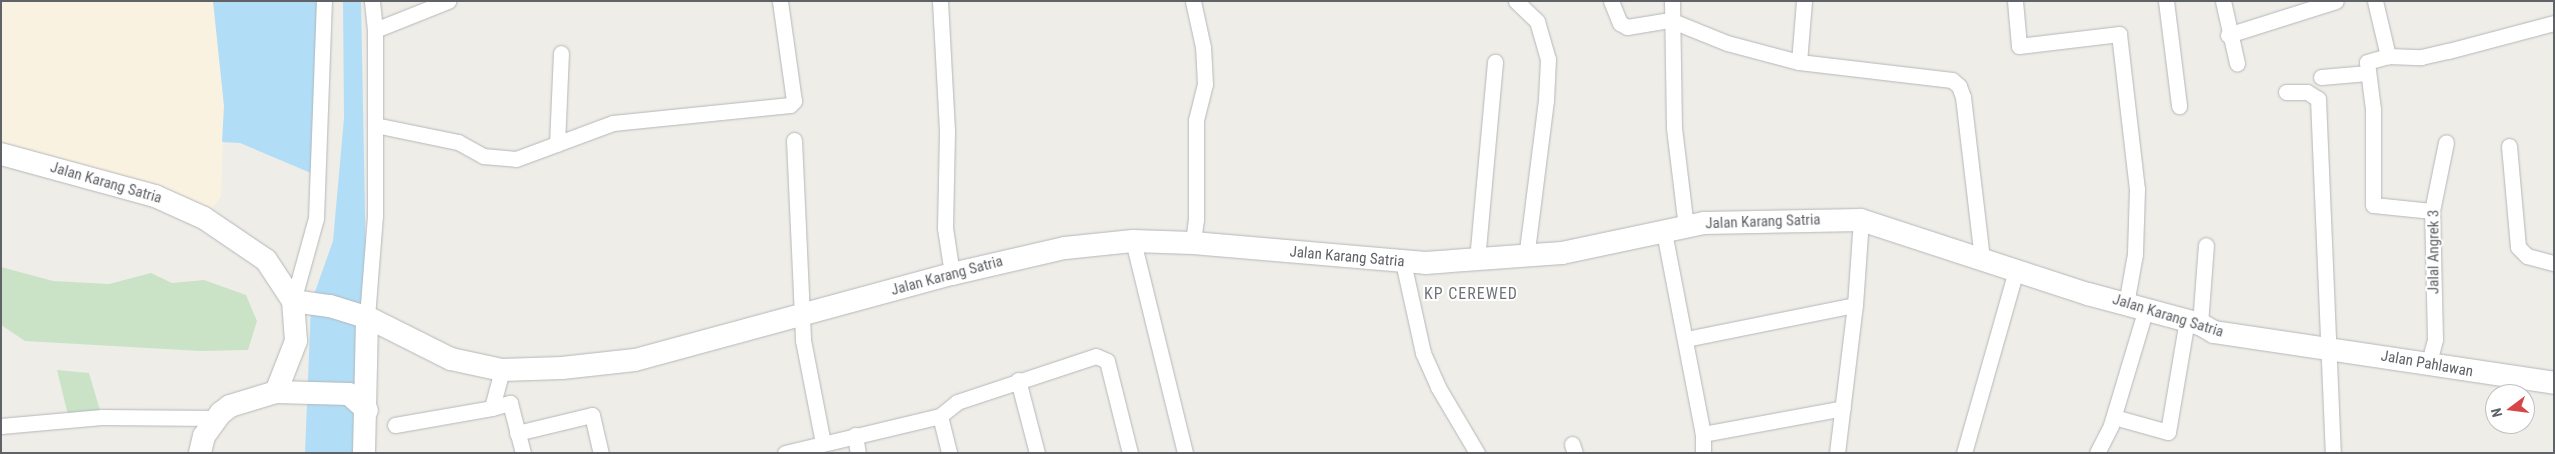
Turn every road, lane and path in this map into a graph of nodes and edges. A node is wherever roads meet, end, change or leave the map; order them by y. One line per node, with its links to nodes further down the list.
1 (324, 1): 49 (street)
2 (372, 1): 19 (street)
3 (448, 1): 19 (street)
4 (780, 1): 33 (street)
5 (940, 1): 48 (street)
6 (1193, 1): 40 (street)
7 (1516, 1): 42 (street)
8 (1611, 1): 17 (street)
9 (1672, 1): 17 (street)
10 (1804, 1): 24 (street)
11 (2015, 1): 51 (street)
12 (2166, 1): 29 (street)
13 (2223, 1): 20 (street)
14 (2336, 1): 16 (street)
15 (2375, 1): 22 (street)
16 (2301, 6): 20 (street)
17 (1670, 20): 24 (street); 38 (street)
18 (2554, 23): 22 (street)
19 (375, 30): 30 (street)
20 (2228, 35): 25 (street)
21 (561, 53): 33 (street)
22 (2388, 56): 26 (street)
23 (1494, 62): 44 (street)
24 (1799, 62): 43 (street)
25 (2236, 63)
26 (2368, 73): 27 (street); 36 (street)
27 (2321, 77)
28 (2286, 92): 56 (street)
29 (2179, 106)
30 (375, 125): 33 (street); 53 (street)
31 (794, 140): 52 (street)
32 (2446, 142): 36 (street, Jalal Angrek 3)
33 (557, 144)
34 (2509, 146): 46 (street)
35 (1, 154): 49 (street, Jalan Karang Satria)
36 (2432, 211): 57 (street, Jalal Angrek 3)
37 (1861, 220): 38 (street, Jalan Karang Satria); 43 (street, Jalan Karang Satria); 50 (street)
38 (1675, 230): 42 (street, Jalan Karang Satria); 55 (street)
39 (1133, 241): 40 (street, Jalan Karang Satria); 48 (street, Jalan Karang Satria); 83 (street)
40 (1193, 243): 45 (street, Jalan Karang Satria)
41 (2206, 246): 54 (street)
42 (1526, 258): 44 (street, Jalan Karang Satria)
43 (1982, 259): 47 (street, Jalan Karang Satria)
44 (1477, 260): 45 (street, Jalan Karang Satria)
45 (1402, 262): 84 (street)
46 (2554, 263)
47 (2016, 270): 51 (street, Jalan Karang Satria); 87 (street)
48 (952, 274): 52 (street, Jalan Karang Satria)
49 (293, 301): 53 (street, Jalan Karang Satria); 61 (street)
50 (1855, 305): 55 (street); 63 (street)
51 (2136, 306): 54 (street, Jalan Karang Satria); 66 (street)
52 (802, 316): 58 (street, Jalan Karang Satria); 73 (street)
53 (367, 317): 58 (street, Jalan Karang Satria); 64 (street)
54 (2193, 322): 56 (street, Jalan Karang Satria); 66 (street)
55 (1686, 339): 71 (street)
56 (2330, 350): 57 (street, Jalan Pahlawan); 89 (street)
57 (2429, 362): 60 (street, Jalan Pahlawan)
58 (502, 370): 62 (street)
59 (1018, 380): 65 (street); 81 (street); 82 (street)
60 (2554, 383)
61 (276, 392): 64 (street); 67 (street)
62 (492, 408): 68 (street); 70 (street)
63 (1842, 408): 71 (street); 86 (street)
64 (367, 410): 75 (street)
65 (940, 416): 72 (street); 80 (street)
66 (2114, 417): 88 (street)
67 (215, 418): 69 (street); 74 (street)
68 (395, 424)
69 (1, 426)
70 (517, 432): 76 (street); 77 (street)
71 (1703, 434): 85 (street)
72 (855, 435): 73 (street); 79 (street)
73 (823, 443): 78 (street)
74 (200, 453)
75 (364, 453)
76 (523, 453)
77 (601, 453)
78 (785, 453)
79 (858, 453)
80 (949, 453)
81 (1037, 453)
82 (1130, 453)
83 (1185, 453)
84 (1477, 453)
85 (1703, 453)
86 (1837, 453)
87 (1964, 453)
88 (2097, 453)
89 (2332, 453)

